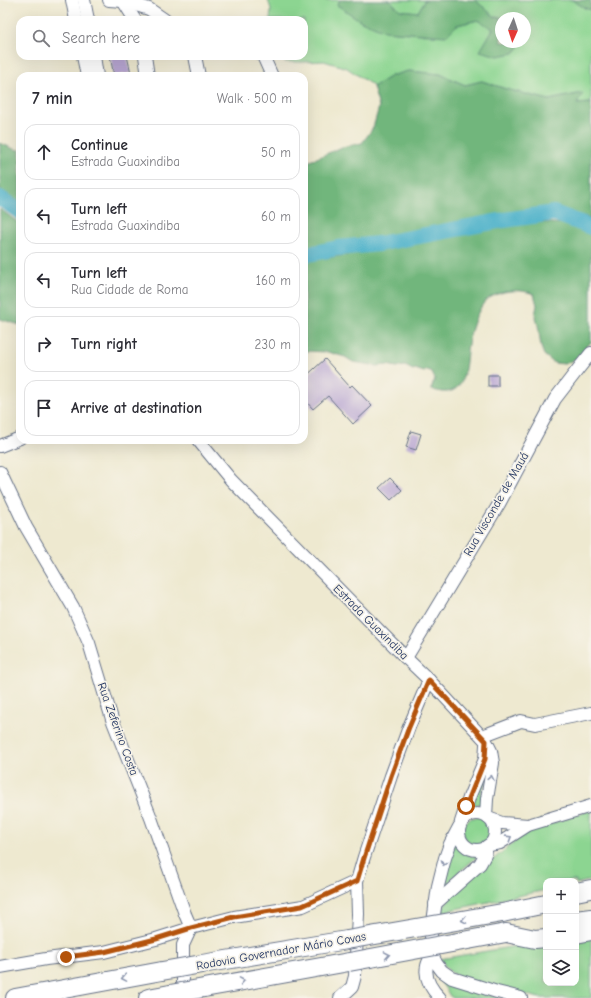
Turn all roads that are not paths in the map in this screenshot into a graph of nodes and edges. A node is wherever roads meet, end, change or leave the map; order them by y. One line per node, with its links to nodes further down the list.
1 (73, 0): 5 (street)
2 (84, 0): 6 (street)
3 (109, 0): 4 (street)
4 (123, 1): 7 (street); 8 (street)
5 (75, 16)
6 (87, 16)
7 (132, 16)
8 (159, 16)
9 (84, 60): 14 (street)
10 (95, 60): 15 (street)
11 (146, 60): 16 (street)
12 (196, 60): 17 (street)
13 (265, 60): 18 (street)
14 (85, 72)
15 (96, 72)
16 (147, 72)
17 (198, 72)
18 (270, 72)
19 (591, 353): 24 (street, Rua Visconde de Mauá)
20 (16, 440): 22 (street)
21 (201, 444): 24 (street, Estrada Guaxindiba)
22 (0, 446)
23 (0, 472): 43 (street, Rua Zeferino Costa)
24 (406, 658): 25 (street, Estrada Guaxindiba)
25 (429, 680): 27 (street, Estrada Guaxindiba); 33 (street)
26 (591, 712): 27 (street)
27 (484, 739): 29 (street, one-way to 27); 30 (street)
28 (591, 806): 31 (street)
29 (487, 817): 30 (street); 31 (street); 32 (street)
30 (460, 825): 32 (street); 38 (street, one-way to 38)
31 (528, 825): 32 (street, one-way to 31)
32 (488, 845): 38 (street)
33 (357, 881): 43 (street); 53 (street)
34 (591, 889): 35 (highway)
35 (579, 891)
36 (591, 895): 37 (highway)
37 (579, 897)
38 (436, 904): 48 (street)
39 (542, 904): 51 (highway, Rodovia Governador Mário Covas, one-way to 51, bridge)
40 (591, 918): 41 (highway)
41 (579, 920)
42 (543, 927): 45 (highway, Rodovia Governador Mário Covas)
43 (191, 928): 49 (street); 50 (street)
44 (591, 931): 46 (highway)
45 (506, 933): 47 (highway); 50 (highway, Rodovia Governador Mário Covas, one-way to 45, bridge)
46 (579, 933)
47 (543, 938)
48 (432, 954): 54 (street); 55 (street)
49 (0, 967)
50 (177, 996): 52 (highway, Rodovia Governador Mário Covas)
51 (15, 998)
52 (148, 998)
53 (340, 998)
54 (440, 998)
55 (521, 998)

